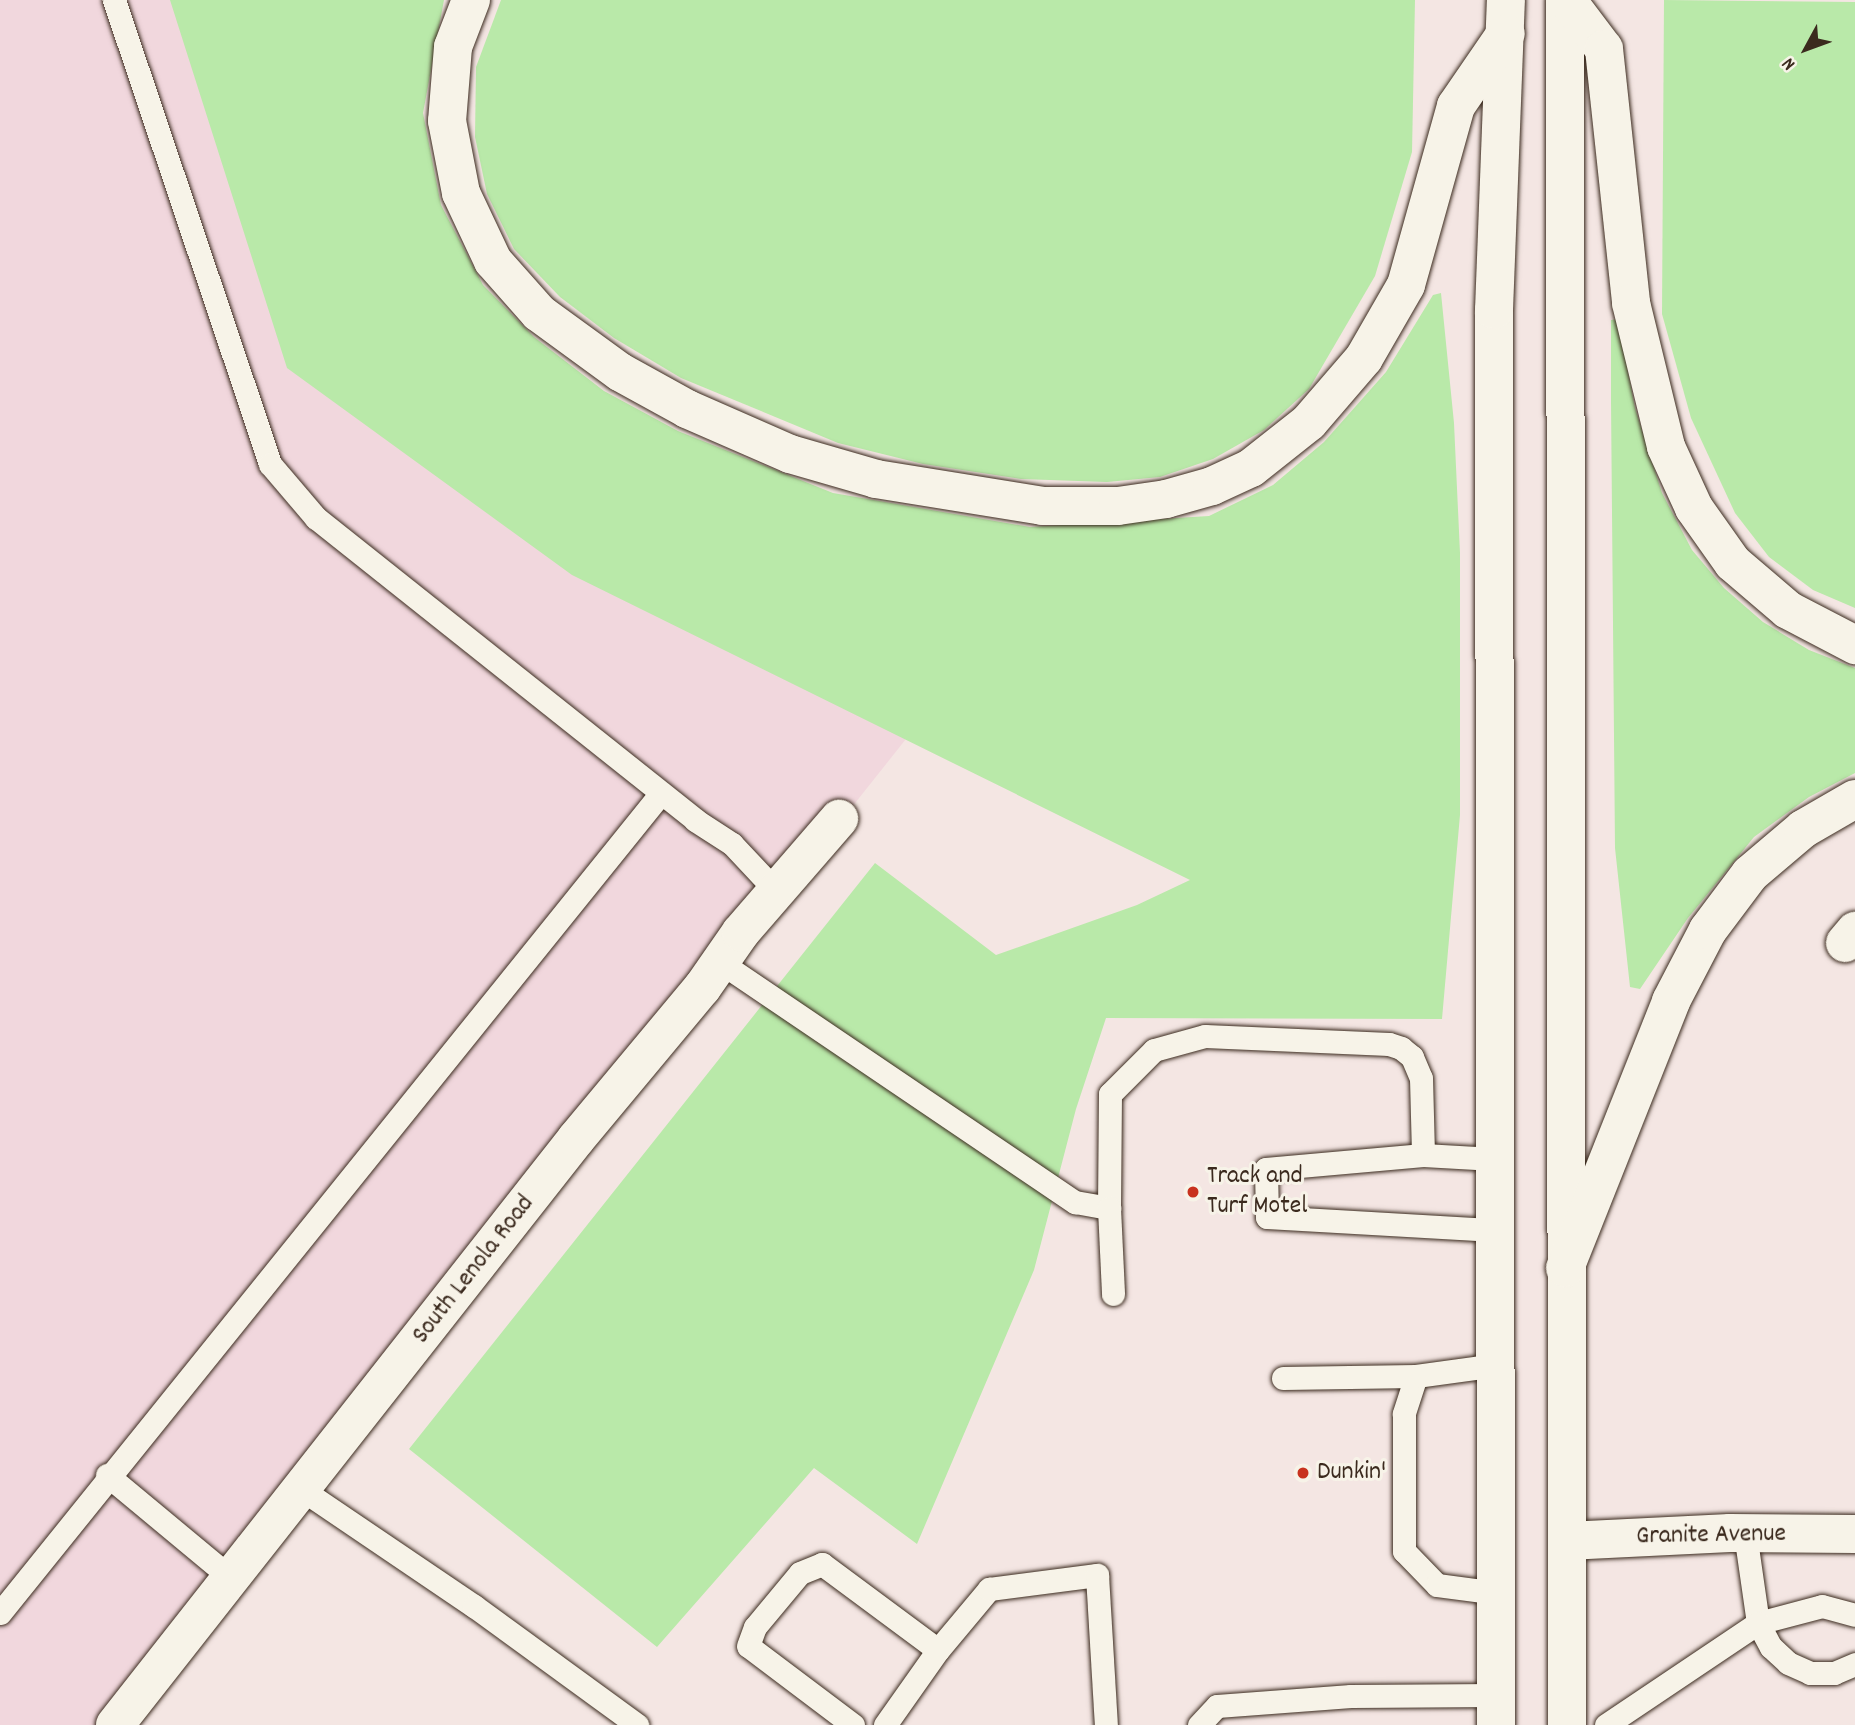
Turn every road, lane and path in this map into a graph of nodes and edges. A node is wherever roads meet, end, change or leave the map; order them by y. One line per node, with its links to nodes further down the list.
1 (114, 0): 6 (lane)
2 (471, 0): 4 (main road)
3 (1566, 0): 5 (main road); 15 (main road)
4 (1506, 17): 12 (main road)
5 (1855, 645)
6 (661, 793): 9 (lane); 20 (lane)
7 (1855, 799): 15 (main road)
8 (839, 820): 9 (main road, South Lenola Road)
9 (777, 892): 10 (main road, South Lenola Road)
10 (720, 961): 13 (lane); 21 (main road, South Lenola Road)
11 (1423, 1155): 12 (lane); 13 (lane); 14 (lane)
12 (1494, 1159): 14 (main road)
13 (1109, 1208): 16 (lane)
14 (1495, 1230): 17 (main road)
15 (1565, 1268): 24 (main road)
16 (1113, 1294)
17 (1496, 1365): 18 (lane); 26 (main road)
18 (1416, 1376): 19 (lane); 26 (lane)
19 (1283, 1378)
20 (107, 1475): 25 (lane); 27 (lane)
21 (301, 1489): 25 (main road, South Lenola Road); 34 (lane)
22 (1745, 1533): 23 (main road, Granite Avenue); 24 (main road, Granite Avenue); 29 (lane)
23 (1855, 1534)
24 (1567, 1541): 39 (main road)
25 (230, 1577): 33 (main road, South Lenola Road)
26 (1498, 1593): 32 (main road)
27 (0, 1613)
28 (1855, 1615): 29 (lane)
29 (1758, 1623): 31 (lane); 40 (lane)
30 (938, 1650): 35 (lane); 36 (lane); 37 (lane)
31 (1855, 1664)
32 (1496, 1710): 38 (lane)
33 (115, 1725)
34 (637, 1725)
35 (853, 1725)
36 (886, 1725)
37 (1106, 1725)
38 (1199, 1725)
39 (1567, 1725)
40 (1606, 1725)

